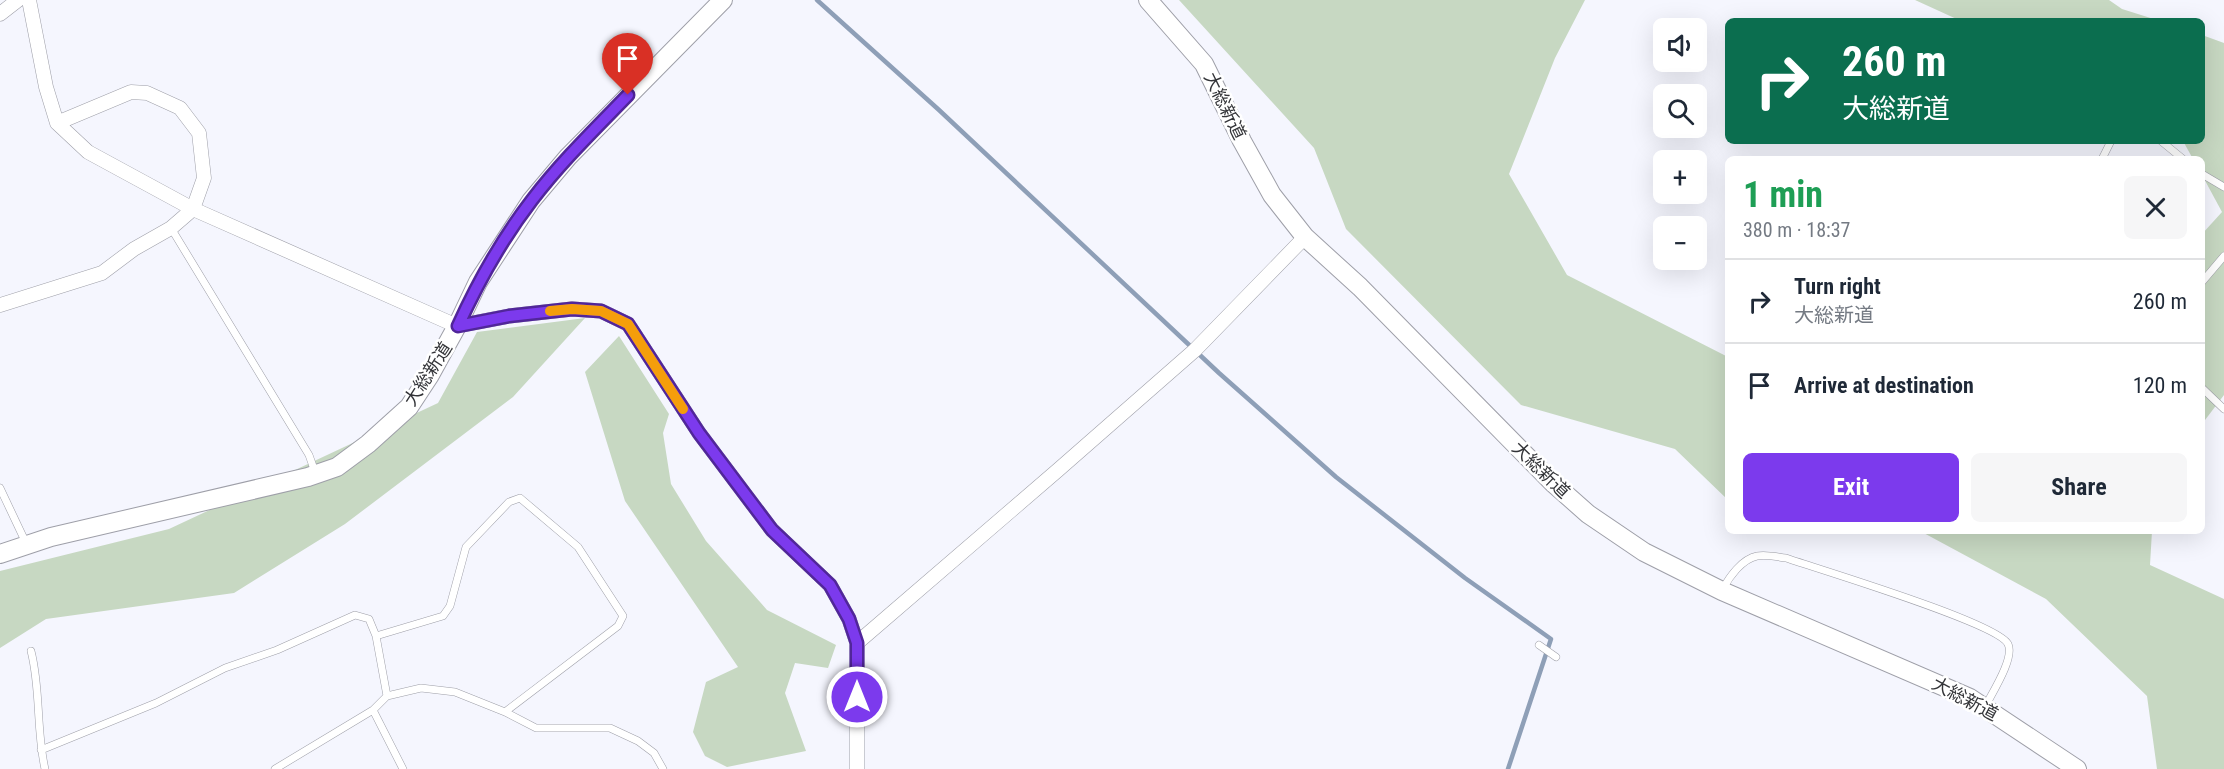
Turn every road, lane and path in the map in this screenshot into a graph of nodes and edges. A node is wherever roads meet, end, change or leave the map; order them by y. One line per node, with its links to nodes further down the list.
1 (18, 0): 5 (street)
2 (29, 0): 6 (street)
3 (723, 0): 17 (street, 大総新道)
4 (1148, 0): 13 (street, 大総新道)
5 (0, 14)
6 (57, 123): 11 (street); 11 (street)
7 (2165, 144): 8 (lane)
8 (2179, 156)
9 (2205, 176): 10 (lane)
10 (2224, 187)
11 (193, 208): 12 (street); 17 (street)
12 (171, 228): 16 (street); 20 (lane)
13 (1305, 237): 24 (street, 大総新道); 26 (street)
14 (2224, 256): 15 (lane)
15 (2205, 278)
16 (0, 304)
17 (458, 326): 20 (street, 大総新道); 26 (street)
18 (2205, 391): 19 (lane)
19 (2224, 410)
20 (316, 474): 22 (street, 大総新道)
21 (0, 488): 22 (lane)
22 (27, 545): 23 (street, 大総新道)
23 (0, 554)
24 (1722, 591): 31 (street, 大総新道); 31 (lane)
25 (376, 636): 30 (lane); 33 (lane); 34 (lane)
26 (857, 643): 39 (street)
27 (1540, 645): 29 (lane)
28 (31, 651): 34 (lane)
29 (1556, 657)
30 (387, 696): 32 (lane); 33 (lane)
31 (1985, 707): 40 (street, 大総新道)
32 (373, 710): 36 (lane); 37 (lane)
33 (505, 712): 38 (lane)
34 (41, 750): 35 (lane)
35 (45, 769)
36 (275, 769)
37 (403, 769)
38 (663, 769)
39 (857, 769)
40 (2075, 769)

